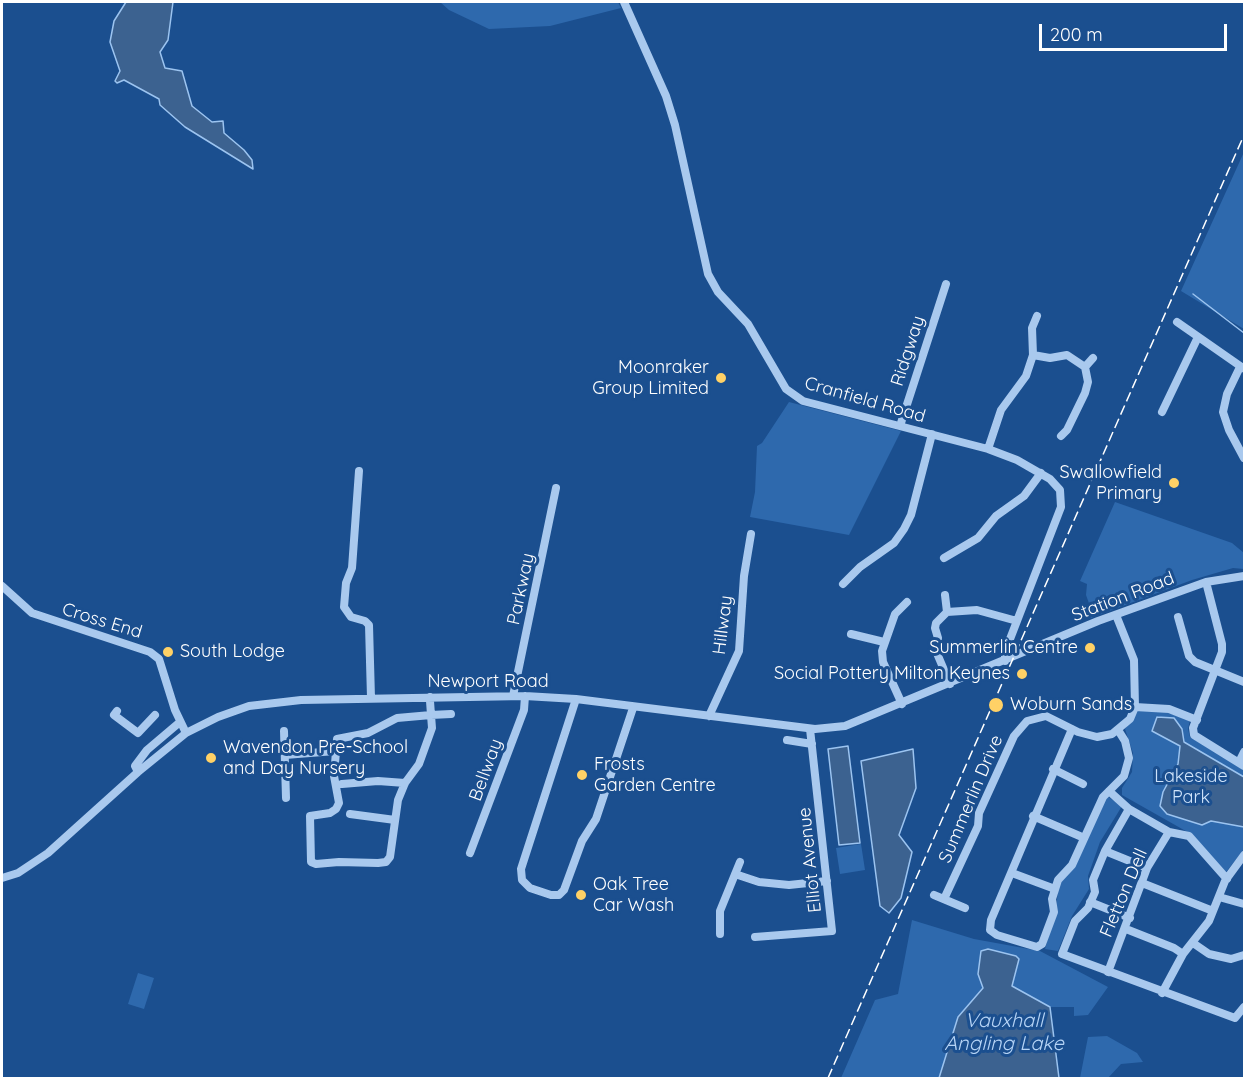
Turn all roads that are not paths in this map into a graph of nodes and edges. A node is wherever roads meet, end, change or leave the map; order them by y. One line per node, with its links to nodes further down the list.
1 (624, 2): 11 (street, Cranfield Road)
2 (946, 284): 11 (street, Ridgway)
3 (1037, 316): 6 (street)
4 (1177, 322): 5 (street)
5 (1198, 337): 9 (street); 10 (street)
6 (1033, 355): 8 (street); 14 (street)
7 (1093, 358): 8 (street)
8 (1085, 367): 13 (street)
9 (1242, 368): 15 (street)
10 (1162, 412)
11 (900, 426): 12 (street, Cranfield Road)
12 (932, 434): 14 (street, Cranfield Road); 23 (street)
13 (1061, 436)
14 (988, 449): 17 (street, Cranfield Road)
15 (1245, 458)
16 (359, 471): 41 (street)
17 (1041, 473): 20 (street); 30 (street, Cranfield Road)
18 (556, 488): 38 (street, Parkway)
19 (751, 534): 50 (street, Hillway)
20 (944, 558)
21 (1245, 576): 22 (street, Station Road)
22 (1206, 582): 28 (street, Station Road); 35 (street)
23 (843, 584)
24 (2, 586): 52 (street, Cross End)
25 (945, 595): 27 (street)
26 (907, 602): 32 (street)
27 (947, 612): 30 (street); 37 (street)
28 (1116, 615): 33 (street, Station Road); 44 (street)
29 (1178, 617): 35 (street)
30 (1017, 621): 34 (street, Cranfield Road)
31 (851, 634): 32 (street)
32 (885, 642): 43 (street)
33 (1016, 657): 34 (street, Newport Road)
34 (1005, 661): 37 (street, Newport Road)
35 (1215, 671): 36 (street); 51 (street)
36 (1245, 682)
37 (950, 684): 43 (street, Newport Road)
38 (513, 696): 39 (street, Newport Road); 40 (street, Newport Road)
39 (525, 696): 42 (street, Newport Road); 80 (street, Bellway)
40 (430, 697): 41 (street, Newport Road); 49 (street)
41 (371, 698): 58 (street, Newport Road)
42 (576, 699): 45 (street, Newport Road); 45 (street)
43 (902, 704): 54 (street, Newport Road)
44 (1135, 707): 51 (street); 57 (street)
45 (633, 708): 50 (street, Newport Road)
46 (117, 711): 53 (street)
47 (451, 714): 49 (street)
48 (154, 715): 53 (street)
49 (431, 715): 62 (street); 68 (street)
50 (709, 717): 54 (street, Newport Road)
51 (1197, 720): 65 (street)
52 (180, 722): 58 (street, Cross End); 59 (street)
53 (144, 729): 59 (street)
54 (810, 729): 61 (street, Elliot Avenue)
55 (1072, 729): 57 (street, Summerlin Drive); 66 (street); 93 (street, Summerlin Drive)
56 (284, 730): 64 (street)
57 (1118, 730): 71 (street)
58 (186, 734): 67 (street, Newport Road)
59 (157, 740): 67 (street)
60 (787, 741): 61 (street)
61 (812, 744): 88 (street, Elliot Avenue)
62 (335, 751): 64 (street); 73 (street)
63 (1245, 752): 65 (street)
64 (285, 755): 72 (street)
65 (1242, 764)
66 (1053, 769): 69 (street); 75 (street)
67 (138, 772): 86 (street, Newport Road)
68 (405, 783): 70 (street); 76 (street)
69 (1083, 783)
70 (342, 784)
71 (1109, 791): 74 (street); 78 (street)
72 (286, 798)
73 (336, 809): 76 (street); 76 (street)
74 (1129, 809): 77 (street); 79 (street)
75 (1033, 816): 78 (street); 84 (street)
76 (395, 820)
77 (1169, 832): 83 (street, Fletton Dell); 87 (street)
78 (1082, 837): 90 (street)
79 (1105, 850): 83 (street); 94 (street)
80 (470, 853)
81 (1245, 855): 87 (street)
82 (740, 862): 85 (street)
83 (1147, 868): 89 (street, Fletton Dell)
84 (1012, 873): 90 (street); 90 (street)
85 (735, 874): 88 (street); 100 (street)
86 (2, 878)
87 (1227, 879): 92 (street)
88 (827, 881): 101 (street, Elliot Avenue)
89 (1142, 883): 97 (street); 98 (street, Fletton Dell)
90 (1055, 890)
91 (934, 895): 93 (street)
92 (1219, 897): 95 (street); 97 (street)
93 (944, 899): 96 (street)
94 (1090, 903): 98 (street); 105 (street)
95 (1245, 904)
96 (965, 908)
97 (1213, 911): 102 (street)
98 (1130, 918): 99 (street, Fletton Dell)
99 (1125, 929): 103 (street); 105 (street, Fletton Dell)
100 (720, 934)
101 (755, 937)
102 (1192, 943): 103 (street); 104 (street)
103 (1184, 954): 106 (street)
104 (1245, 955)
105 (1108, 972): 106 (street)
106 (1162, 993): 107 (street)
107 (1245, 1007)

